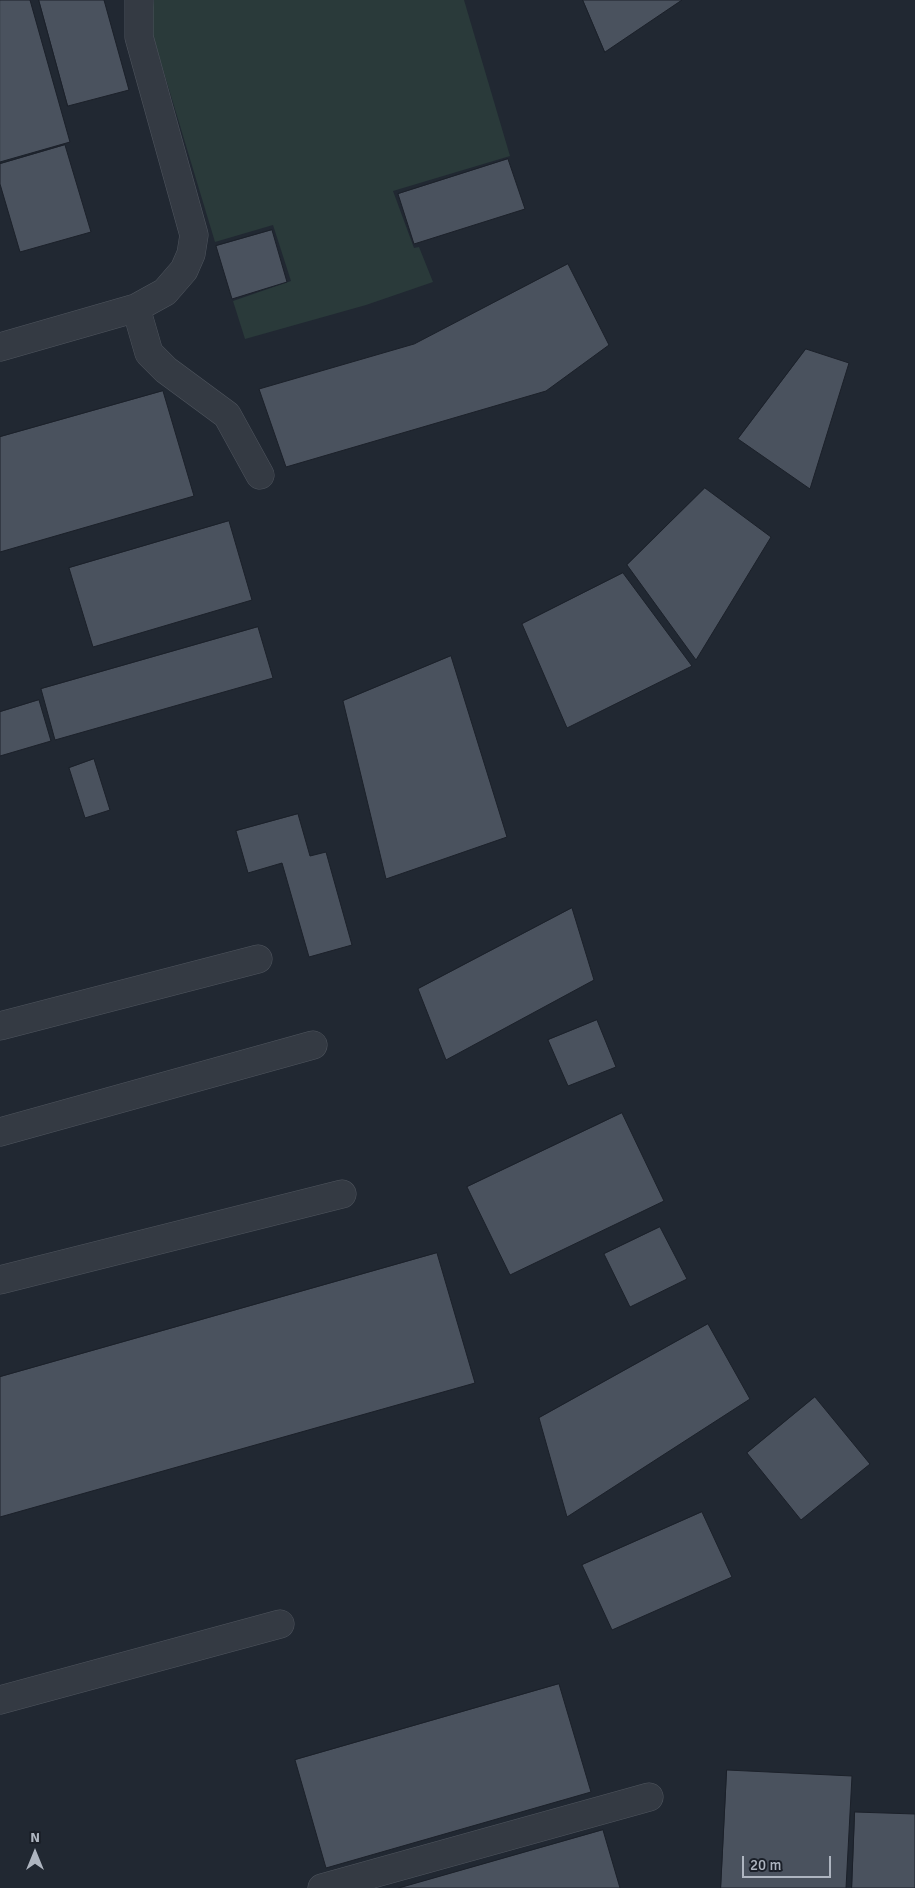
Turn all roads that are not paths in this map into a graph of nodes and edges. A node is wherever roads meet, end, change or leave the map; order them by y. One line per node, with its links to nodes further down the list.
1 (139, 0): 2 (street)
2 (136, 308): 3 (street); 4 (street)
3 (0, 347)
4 (260, 475)
5 (258, 959): 6 (street)
6 (0, 1026)
7 (313, 1045): 8 (street)
8 (0, 1132)
9 (342, 1194): 10 (street)
10 (0, 1280)
11 (280, 1624): 12 (street)
12 (0, 1700)
13 (649, 1797): 14 (street)
14 (322, 1888)

